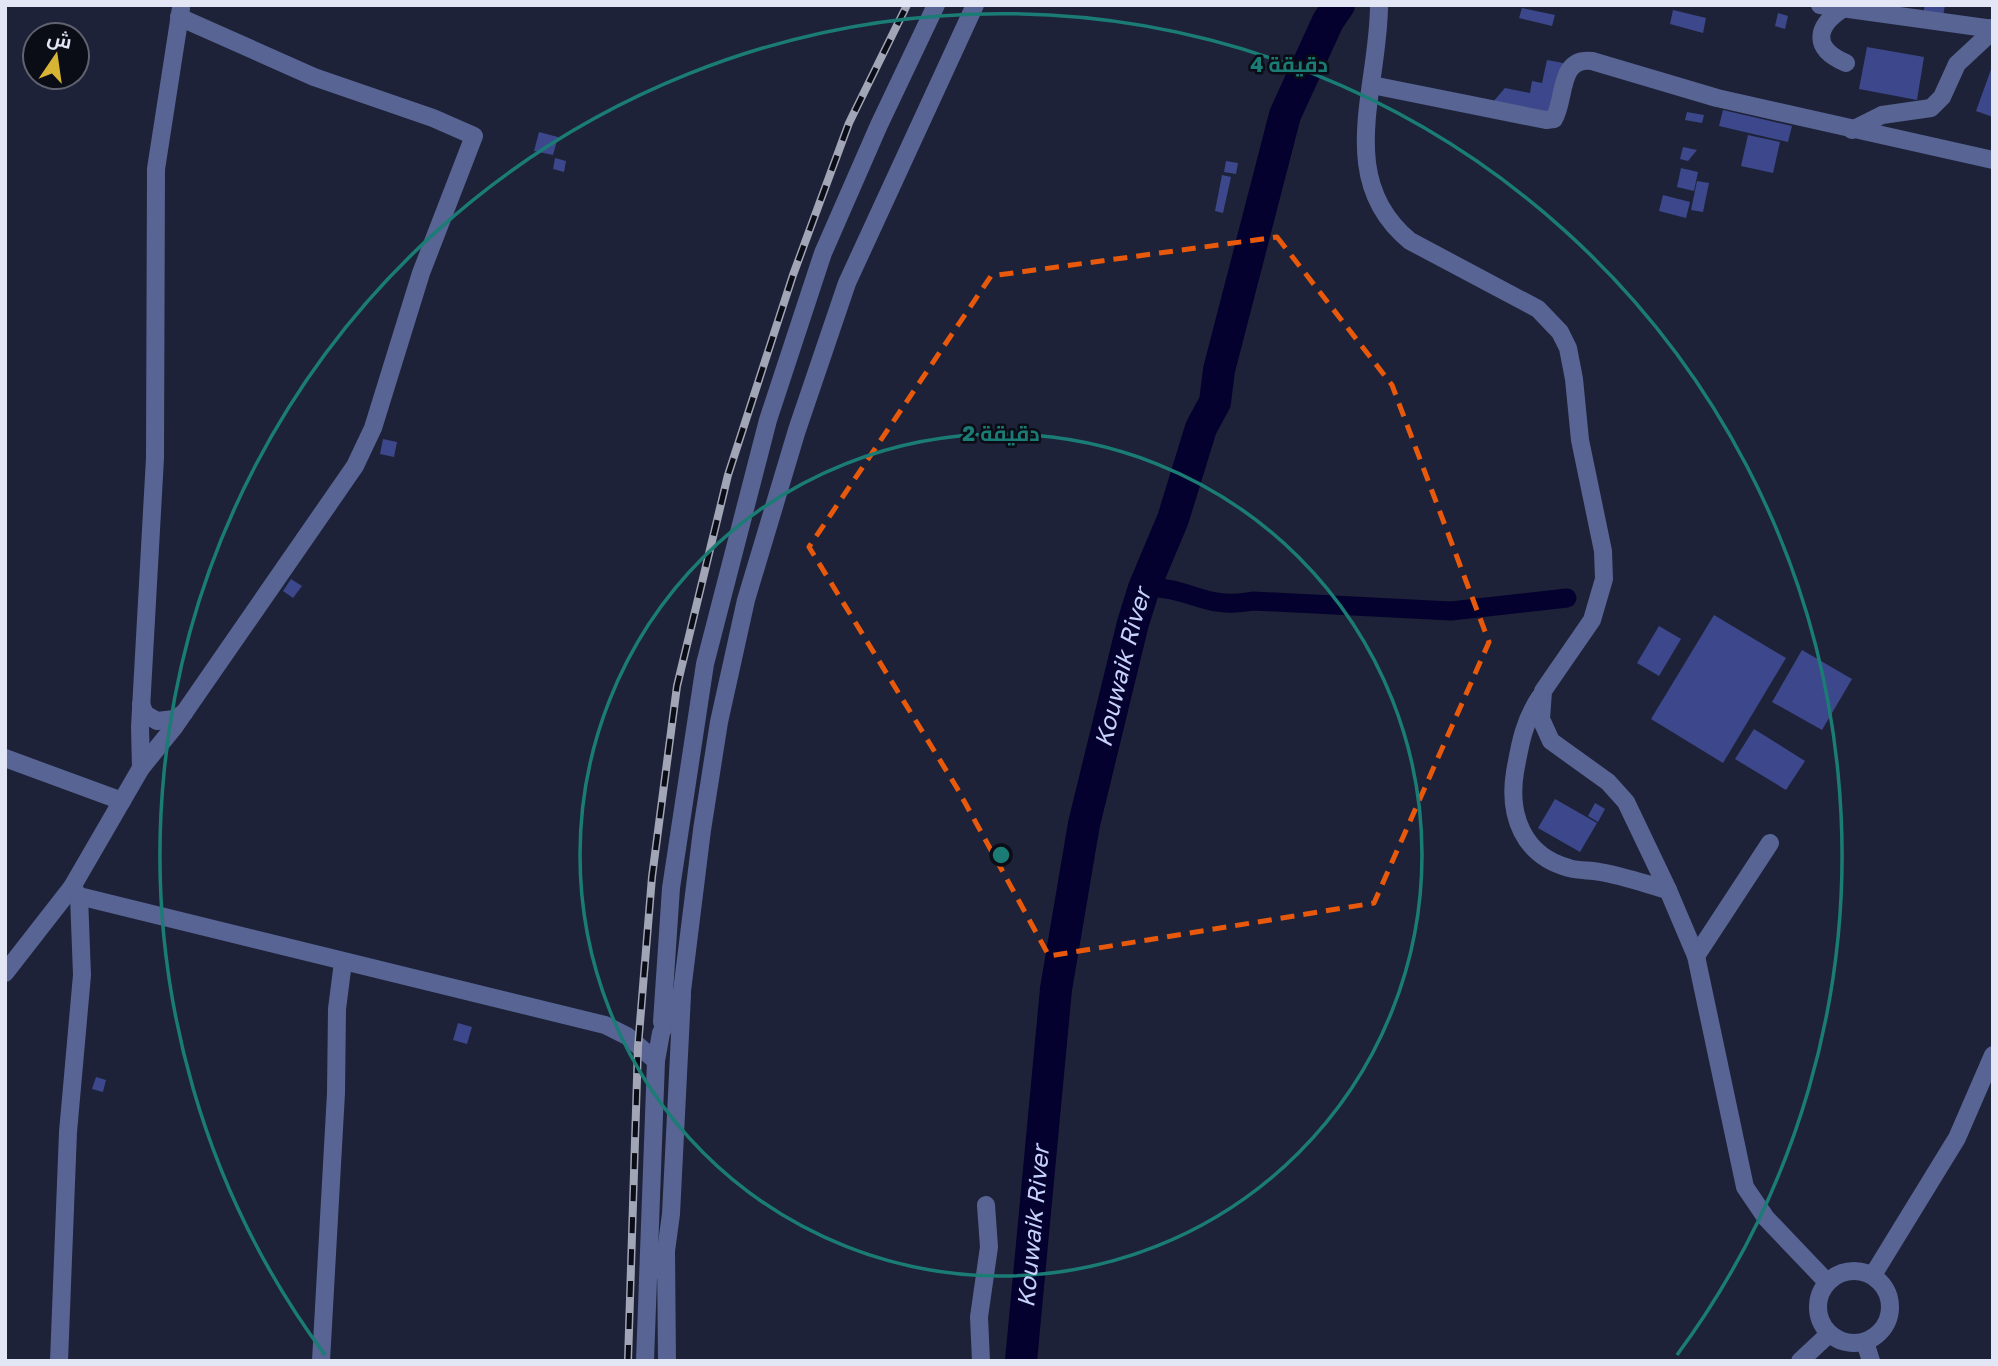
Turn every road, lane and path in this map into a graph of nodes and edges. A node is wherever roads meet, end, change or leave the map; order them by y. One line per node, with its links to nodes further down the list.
1 (936, 5): 25 (street)
2 (975, 5): 24 (street)
3 (1379, 5): 9 (street)
4 (1820, 5): 5 (street)
5 (1844, 7): 7 (street); 8 (street)
6 (180, 11): 13 (street); 14 (street)
7 (1991, 28): 10 (street)
8 (1846, 63)
9 (1372, 86): 10 (street); 12 (street)
10 (1852, 130): 11 (street)
11 (1993, 160)
12 (1543, 691): 19 (street); 19 (street)
13 (141, 704): 14 (street); 16 (street)
14 (184, 713): 16 (street)
15 (5, 758): 17 (street)
16 (141, 768): 17 (street)
17 (122, 802): 20 (street)
18 (1770, 843): 21 (street)
19 (1668, 890): 21 (street)
20 (75, 892): 22 (street); 23 (street); 35 (street)
21 (1696, 956): 32 (street)
22 (343, 962): 27 (street); 36 (street)
23 (5, 973)
24 (682, 991): 25 (street); 29 (street)
25 (661, 1033): 27 (street)
26 (1993, 1055): 31 (street)
27 (656, 1061): 30 (street)
28 (986, 1205): 39 (street)
29 (666, 1251): 30 (street); 38 (street)
30 (649, 1275): 37 (street)
31 (1873, 1275): 32 (street); 34 (street)
32 (1827, 1282): 33 (street)
33 (1829, 1334): 34 (street); 40 (street)
34 (1865, 1342): 41 (street)
35 (59, 1361)
36 (321, 1361)
37 (645, 1361)
38 (667, 1361)
39 (981, 1361)
40 (1800, 1361)
41 (1871, 1361)

